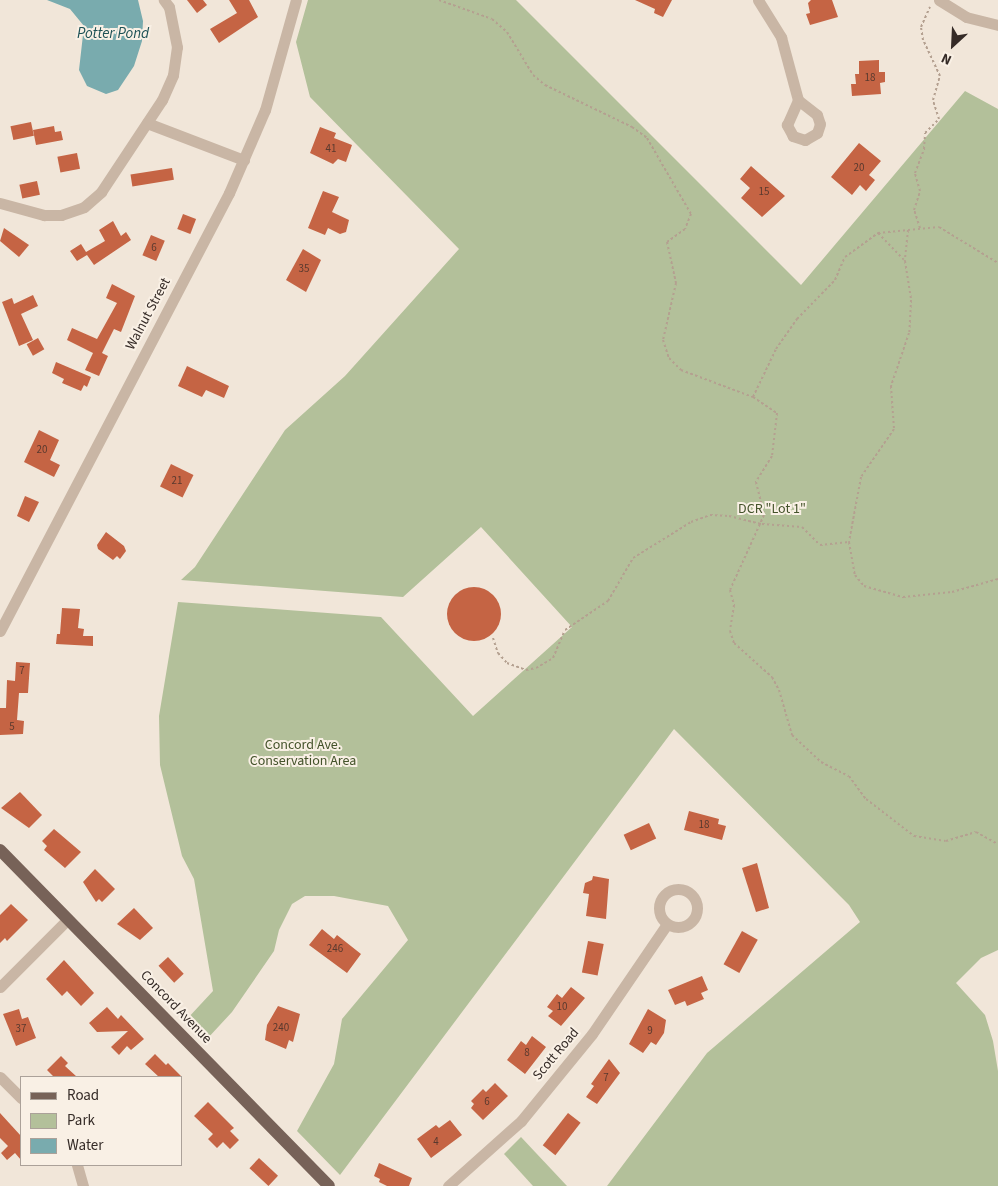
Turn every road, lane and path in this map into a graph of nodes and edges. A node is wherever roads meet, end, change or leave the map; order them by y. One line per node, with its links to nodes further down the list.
1 (164, 0): 8 (street)
2 (296, 0): 9 (street, Walnut Street)
3 (440, 0): 16 (path)
4 (758, 0): 7 (street)
5 (937, 0): 6 (street); 11 (path)
6 (998, 25)
7 (798, 100)
8 (147, 124): 9 (street); 10 (street)
9 (244, 160): 20 (street, Walnut Street)
10 (0, 203)
11 (920, 228): 12 (path); 15 (path)
12 (908, 230): 13 (path); 14 (path)
13 (878, 233): 14 (path); 16 (path)
14 (905, 260): 18 (path)
15 (998, 264)
16 (753, 397): 17 (path)
17 (762, 524): 18 (path); 21 (path); 22 (path)
18 (849, 542): 19 (path)
19 (998, 579)
20 (0, 631)
21 (493, 638)
22 (998, 844)
23 (0, 850): 24 (main road, Concord Avenue)
24 (68, 919): 26 (street); 31 (main road, Concord Avenue)
25 (667, 924): 32 (street, Scott Road)
26 (0, 987)
27 (0, 1077): 28 (street)
28 (20, 1097)
29 (77, 1166): 30 (street)
30 (83, 1186)
31 (329, 1186)
32 (448, 1186)

